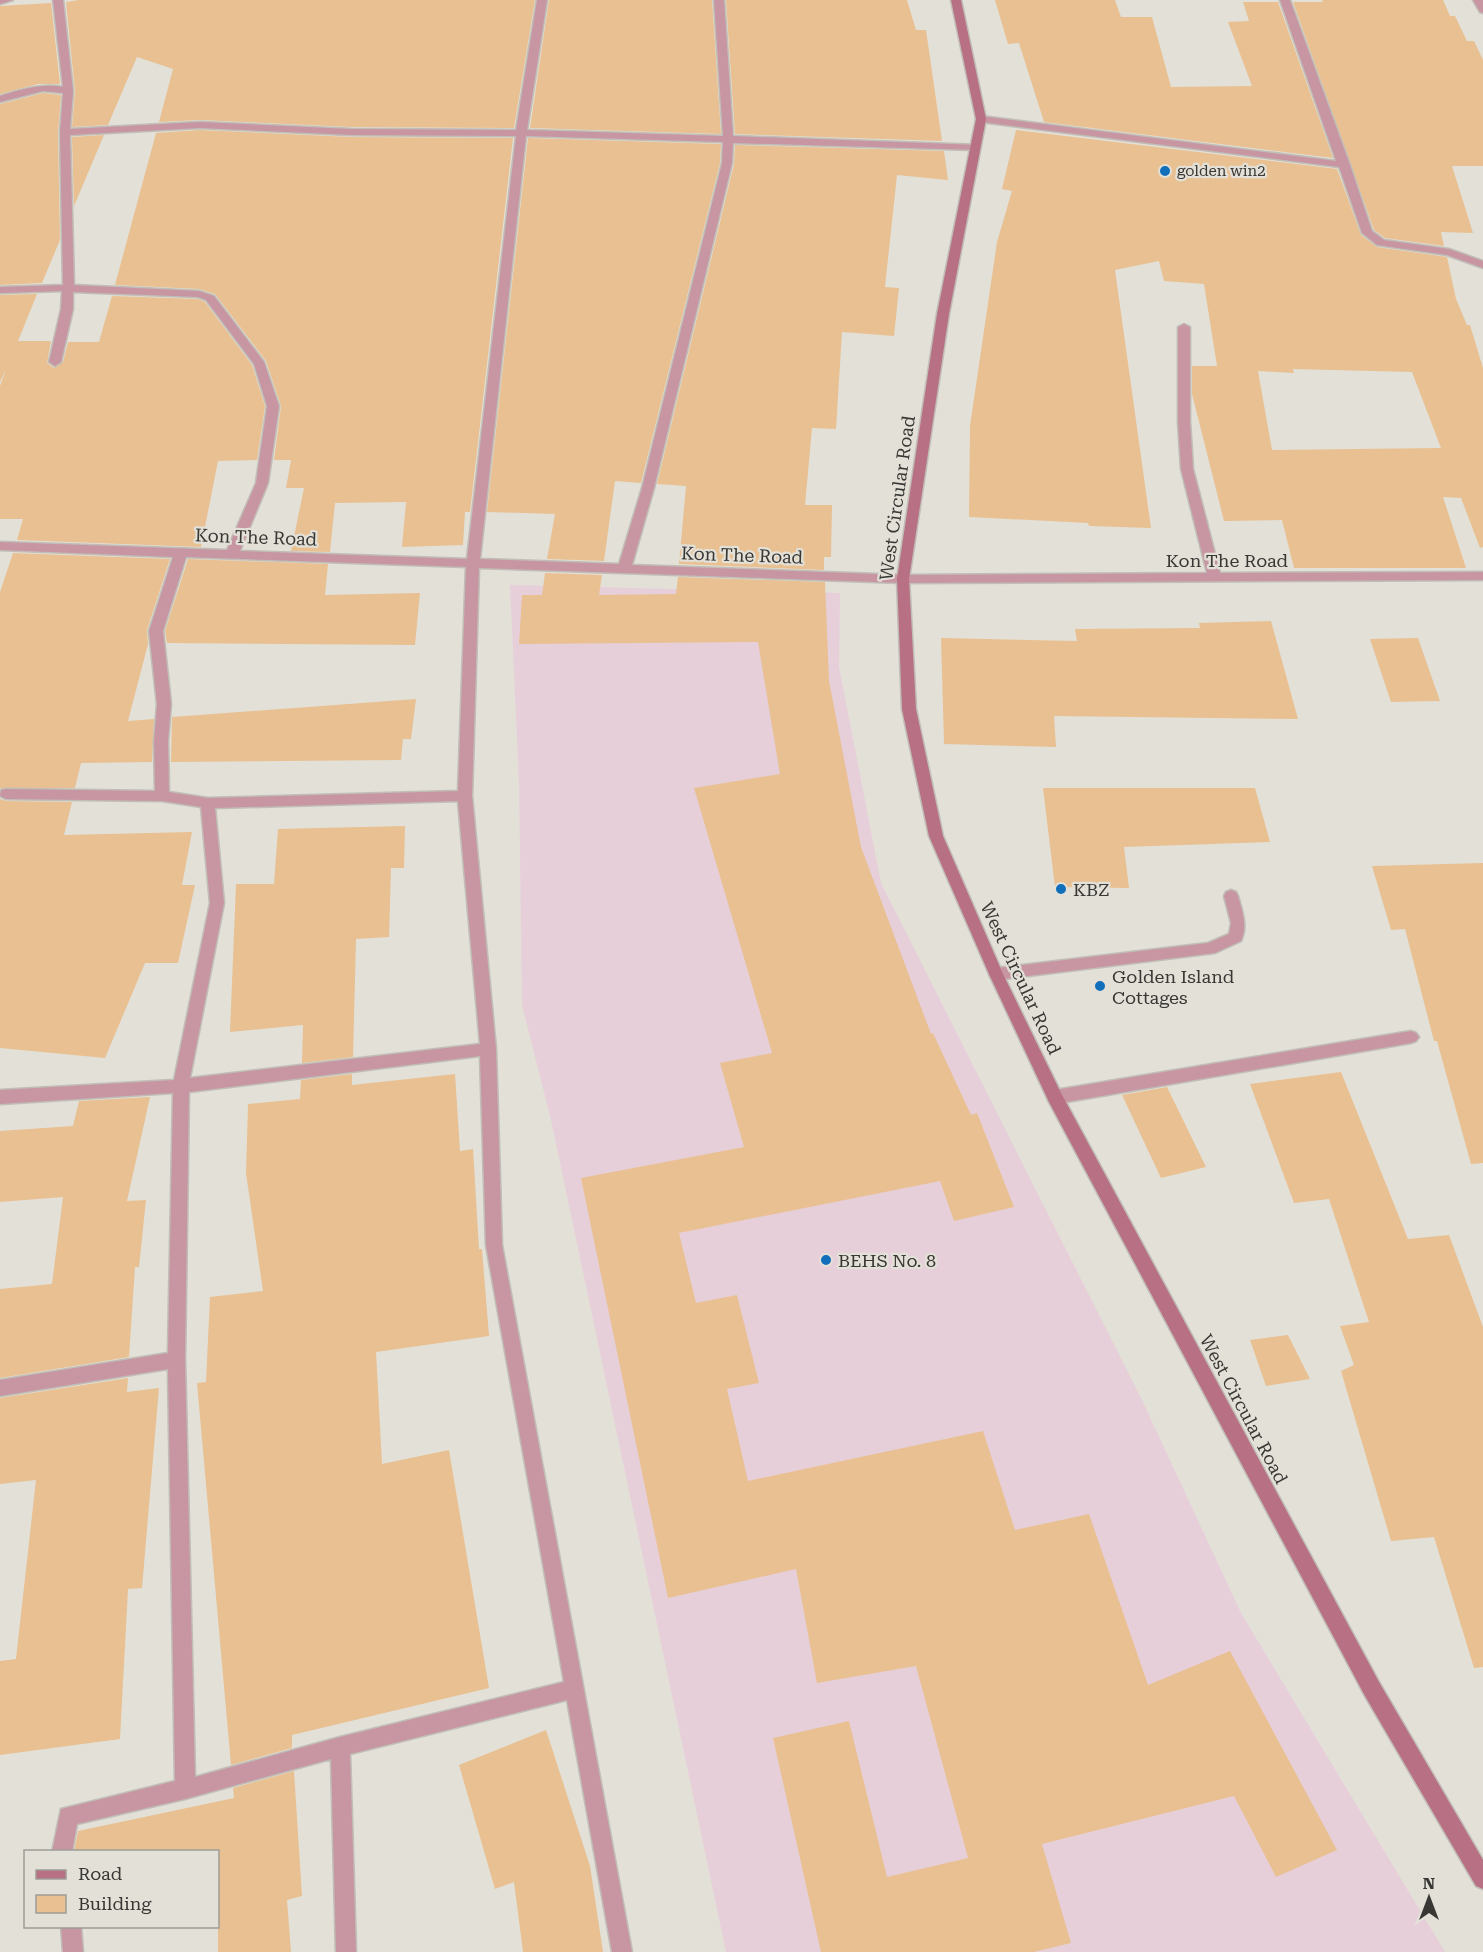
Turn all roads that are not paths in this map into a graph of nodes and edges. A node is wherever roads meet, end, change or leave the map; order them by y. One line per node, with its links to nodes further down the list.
1 (8, 0): 8 (street)
2 (58, 0): 10 (street)
3 (542, 0): 14 (street)
4 (719, 0): 15 (street)
5 (956, 0): 12 (street, West Circular Road)
6 (1285, 0): 17 (street)
7 (1478, 0): 9 (street)
8 (0, 1)
9 (1483, 10)
10 (68, 91): 11 (street); 13 (street)
11 (0, 99)
12 (981, 119): 16 (street, West Circular Road); 17 (street)
13 (65, 132): 14 (street); 19 (street)
14 (520, 133): 15 (street); 26 (street)
15 (728, 139): 16 (street); 27 (street)
16 (976, 147): 30 (street, West Circular Road)
17 (1345, 165): 18 (street)
18 (1483, 265)
19 (68, 288): 20 (street); 22 (street); 25 (street)
20 (0, 290)
21 (1184, 327): 29 (street)
22 (55, 362)
23 (0, 546): 24 (street, Kon The Road)
24 (181, 552): 25 (street, Kon The Road); 32 (street)
25 (232, 554): 26 (street, Kon The Road)
26 (473, 562): 27 (street, Kon The Road); 33 (street)
27 (624, 569): 30 (street, Kon The Road)
28 (1483, 576): 29 (street, Kon The Road)
29 (1215, 578): 30 (street, Kon The Road)
30 (903, 579): 36 (street, West Circular Road)
31 (6, 794): 32 (street)
32 (162, 796): 34 (street)
33 (465, 796): 34 (street); 38 (street)
34 (208, 803): 39 (street)
35 (1231, 896): 36 (street)
36 (996, 974): 41 (street, West Circular Road)
37 (1411, 1037): 41 (street)
38 (488, 1049): 39 (street); 44 (street)
39 (181, 1086): 40 (street); 42 (street)
40 (0, 1097)
41 (1055, 1097): 48 (street, West Circular Road)
42 (176, 1360): 43 (street); 46 (street)
43 (0, 1388)
44 (574, 1689): 45 (street); 52 (street)
45 (340, 1747): 46 (street); 51 (street)
46 (185, 1789): 47 (street)
47 (62, 1850)
48 (1483, 1879)
49 (70, 1928): 50 (street)
50 (73, 1952)
51 (346, 1952)
52 (622, 1952)

